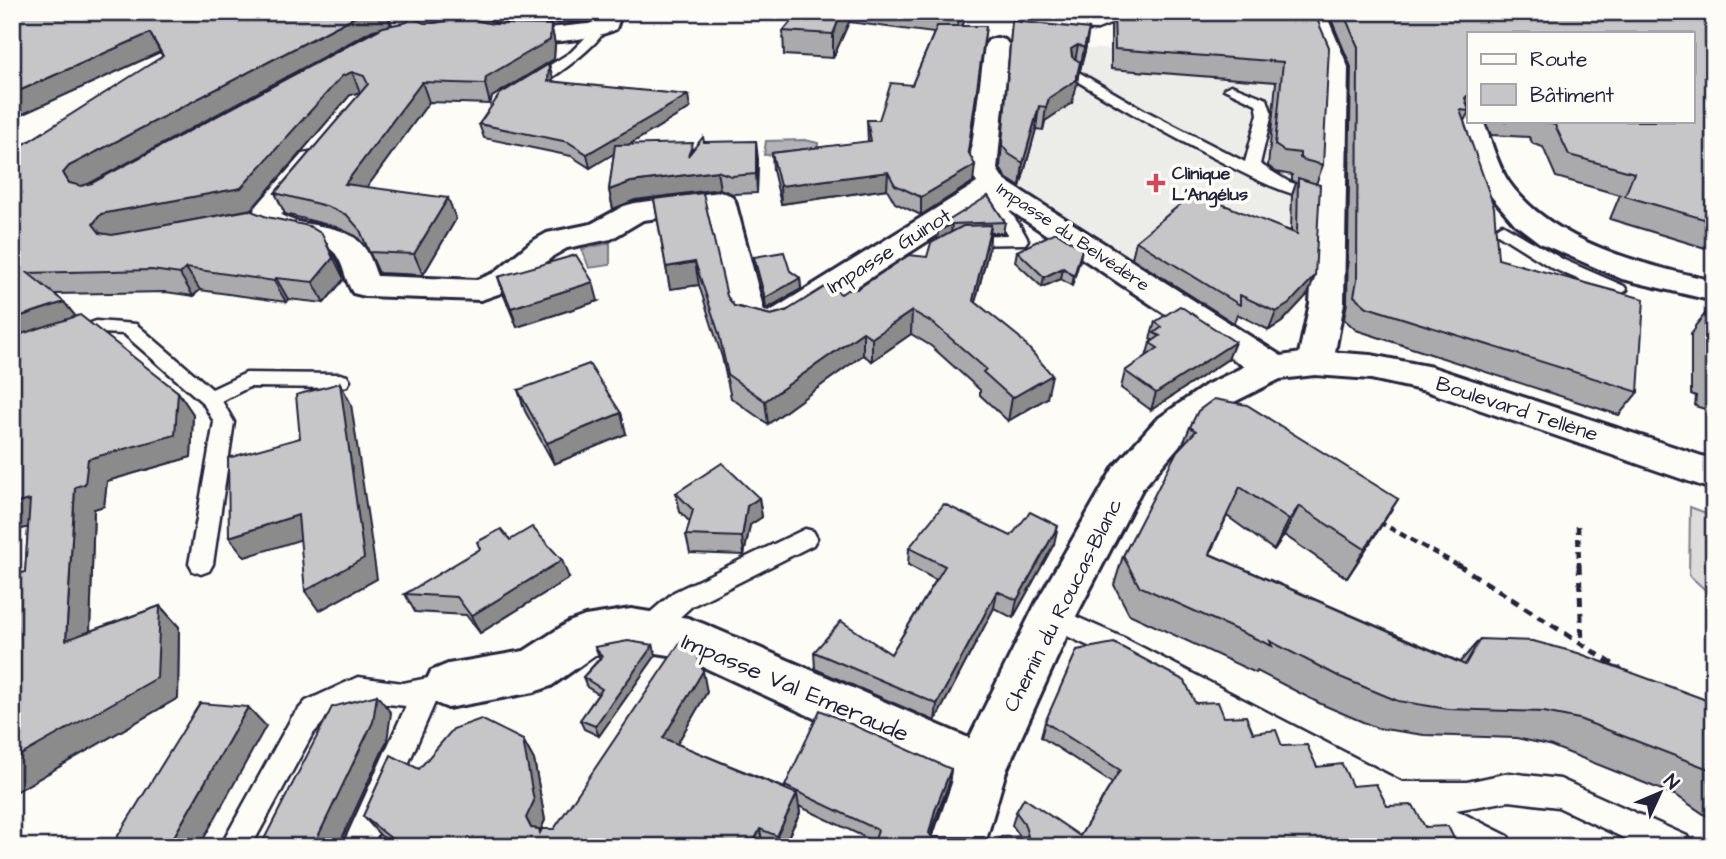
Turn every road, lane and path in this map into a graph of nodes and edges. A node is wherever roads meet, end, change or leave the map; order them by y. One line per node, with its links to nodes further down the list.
1 (374, 12): 10 (street)
2 (400, 12): 10 (street)
3 (611, 12): 9 (street)
4 (1011, 12): 7 (lane)
5 (1111, 12): 7 (lane)
6 (1314, 12): 20 (street)
7 (1055, 18)
8 (441, 19): 9 (street)
9 (593, 32): 14 (lane)
10 (382, 37): 12 (street)
11 (997, 45): 19 (street, Impasse du Belvédère)
12 (346, 58)
13 (1075, 74): 18 (lane)
14 (520, 89)
15 (1231, 89): 18 (lane)
16 (1470, 122): 23 (street)
17 (329, 140): 19 (street, Impasse Guinot)
18 (1266, 179): 20 (lane)
19 (999, 190): 22 (lane); 28 (street, Impasse du Belvédère)
20 (1332, 198): 27 (street)
21 (1502, 229): 23 (lane)
22 (945, 247)
23 (1620, 279): 24 (street); 25 (lane)
24 (1714, 291)
25 (1614, 309)
26 (48, 344): 30 (lane)
27 (1315, 363): 28 (street, Chemin du Roucas-Blanc); 31 (street, Boulevard Tellène)
28 (1273, 368): 36 (street, Chemin du Roucas-Blanc)
29 (340, 382): 30 (lane)
30 (210, 398): 35 (lane)
31 (1714, 475)
32 (1372, 517): 38 (path)
33 (1578, 526): 38 (path)
34 (805, 538): 37 (lane)
35 (201, 564)
36 (1052, 617): 41 (street, Chemin du Roucas-Blanc); 42 (lane)
37 (669, 642): 40 (street, Impasse Val Emeraude); 41 (street, Impasse Val Emeraude)
38 (1582, 645): 39 (path)
39 (1626, 673)
40 (438, 688): 44 (lane); 45 (lane)
41 (981, 769): 43 (street, Chemin du Roucas-Blanc)
42 (1400, 795): 46 (lane); 47 (lane)
43 (972, 839)
44 (234, 847)
45 (357, 847)
46 (1497, 847)
47 (1676, 847)

